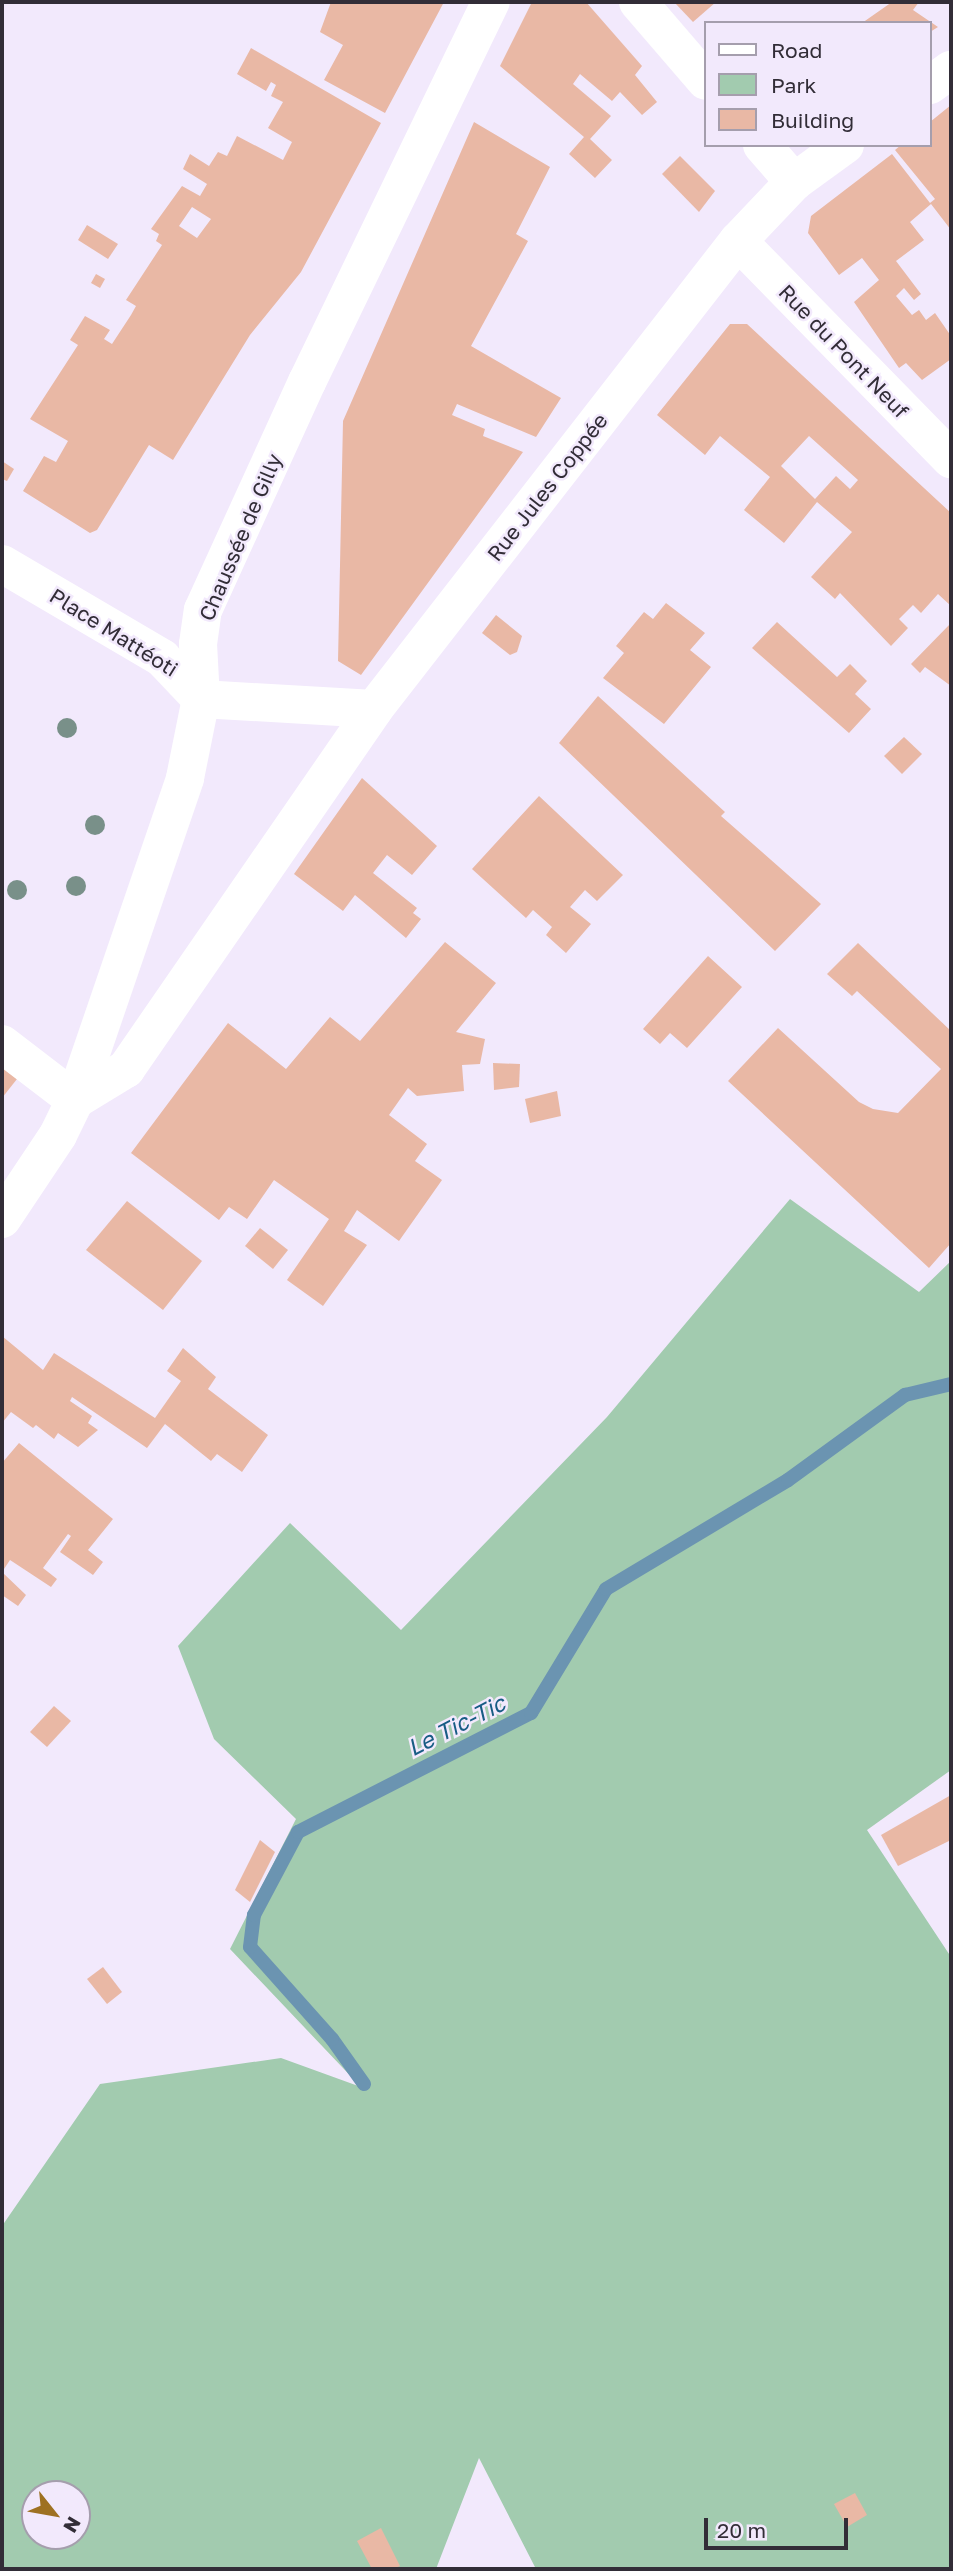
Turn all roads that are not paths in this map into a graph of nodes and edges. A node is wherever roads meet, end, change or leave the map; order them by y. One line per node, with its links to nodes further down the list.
1 (491, 2): 12 (street, Chaussée de Gilly)
2 (638, 2): 4 (street)
3 (951, 70): 5 (street)
4 (704, 79)
5 (932, 84)
6 (764, 147): 8 (street)
7 (842, 147): 8 (street, Rue Jules Coppée)
8 (794, 182): 9 (street, Rue Jules Coppée)
9 (738, 241): 10 (street, Rue du Pont Neuf); 13 (street, Rue Jules Coppée)
10 (951, 458)
11 (8, 577): 12 (street, Place Mattéoti)
12 (201, 699): 13 (street); 15 (street, Chaussée de Gilly)
13 (374, 709): 15 (street)
14 (2, 1044): 15 (street)
15 (75, 1100): 16 (street, Chaussée de Gilly)
16 (2, 1219)

